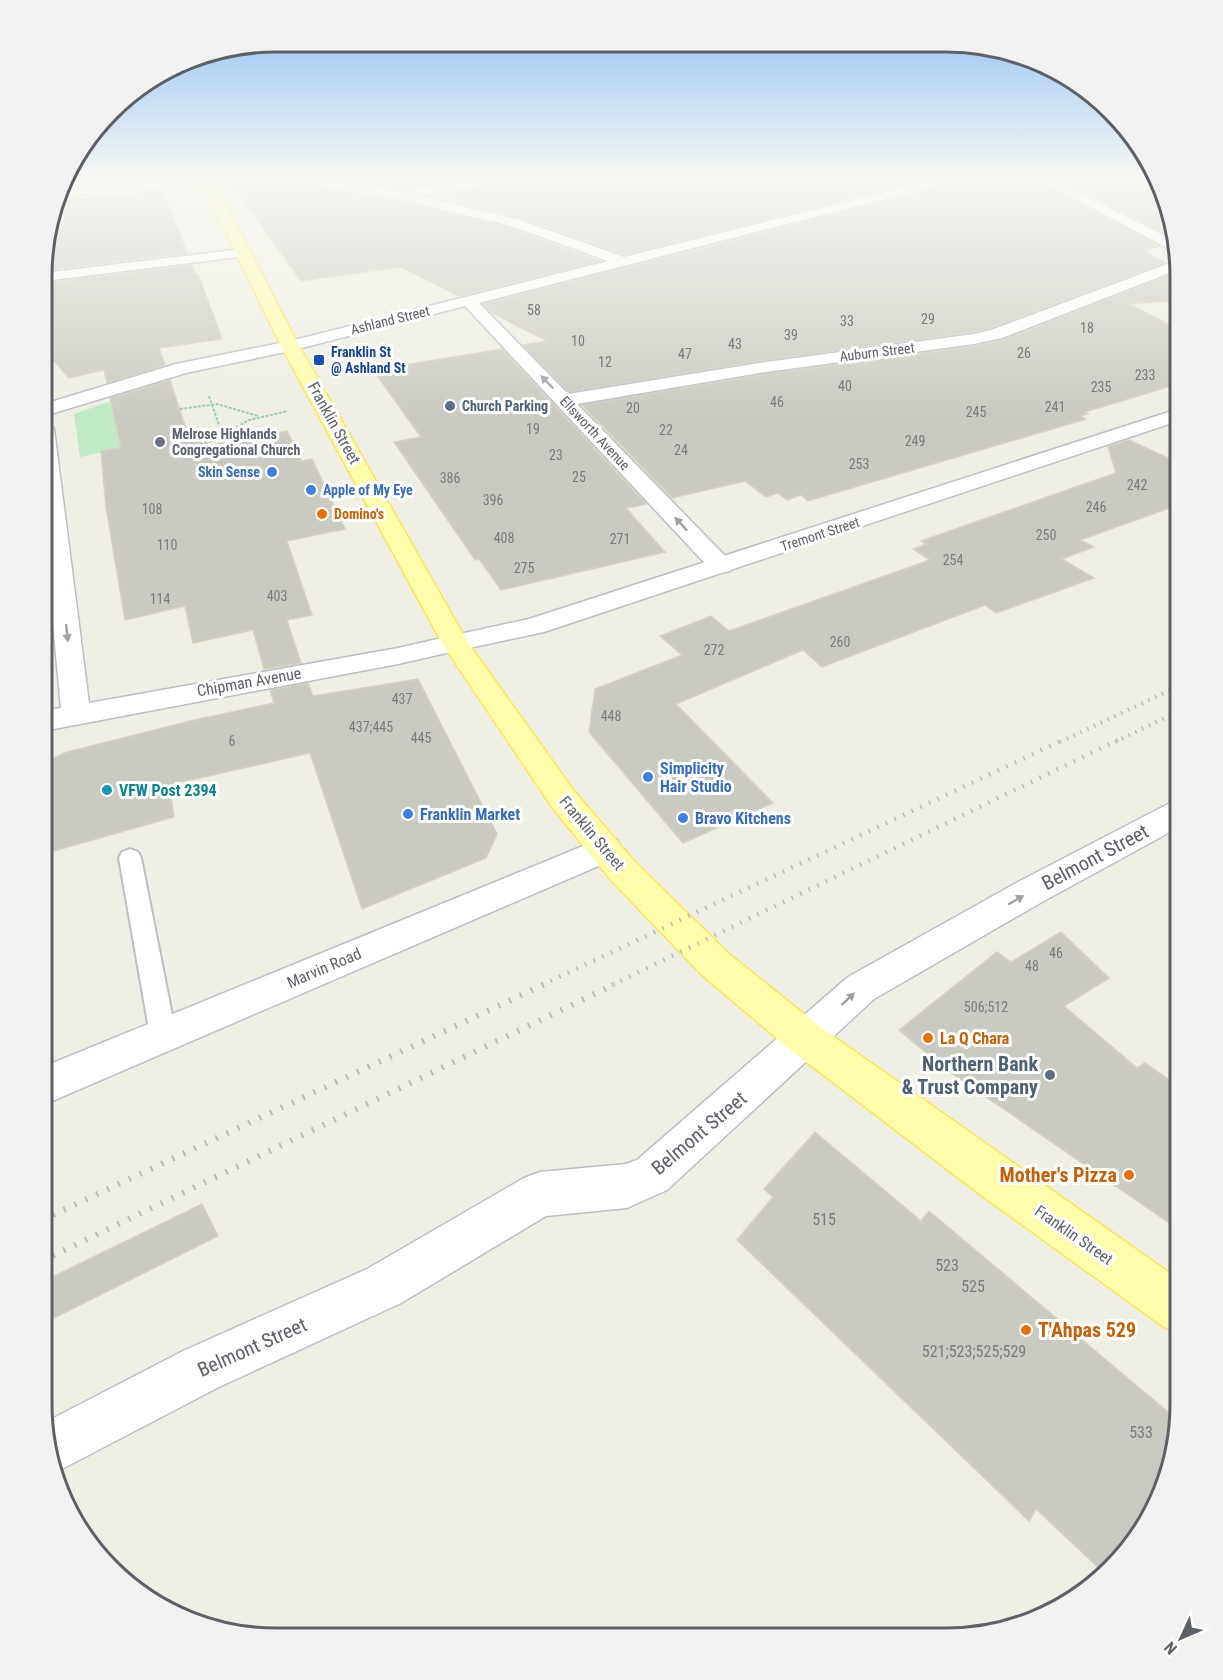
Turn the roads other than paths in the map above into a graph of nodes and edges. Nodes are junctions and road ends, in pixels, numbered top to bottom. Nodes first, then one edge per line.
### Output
1 (197, 258) edge
2 (245, 258) edge
3 (613, 258) edge
4 (630, 258) edge
5 (620, 261) junction
6 (1170, 268) edge
7 (52, 276) edge
8 (468, 300) junction
9 (290, 346) junction
10 (565, 400) junction
11 (52, 408) edge
12 (1170, 418) edge
13 (52, 500) edge
14 (721, 566) junction
15 (455, 643) junction
16 (76, 714) junction
17 (52, 719) edge
18 (1170, 818) edge
19 (605, 849) junction
20 (130, 858) dead end
21 (163, 1035) junction
22 (806, 1039) junction
23 (52, 1076) edge
24 (1170, 1303) edge
25 (56, 1445) edge

1 - 7 street
2 - 9 main road, Franklin Street
3 - 5 street
4 - 5 street, Ashland Street
5 - 8 street, Ashland Street
6 - 10 street, Auburn Street
8 - 9 street, Ashland Street
10 -> 8 street, Ellsworth Avenue
9 - 11 street, Ashland Street
9 - 15 main road, Franklin Street
14 -> 10 street, Ellsworth Avenue
12 - 14 street, Tremont Street
13 -> 16 street
14 - 15 street, Tremont Street
15 - 16 street, Chipman Avenue
15 - 19 main road, Franklin Street
16 - 17 street, Chipman Avenue
22 -> 18 street, Belmont Street
19 - 21 street, Marvin Road
19 - 22 main road, Franklin Street
20 - 21 lane
21 - 23 street, Marvin Road
22 - 24 main road, Franklin Street
22 - 25 street, Belmont Street

